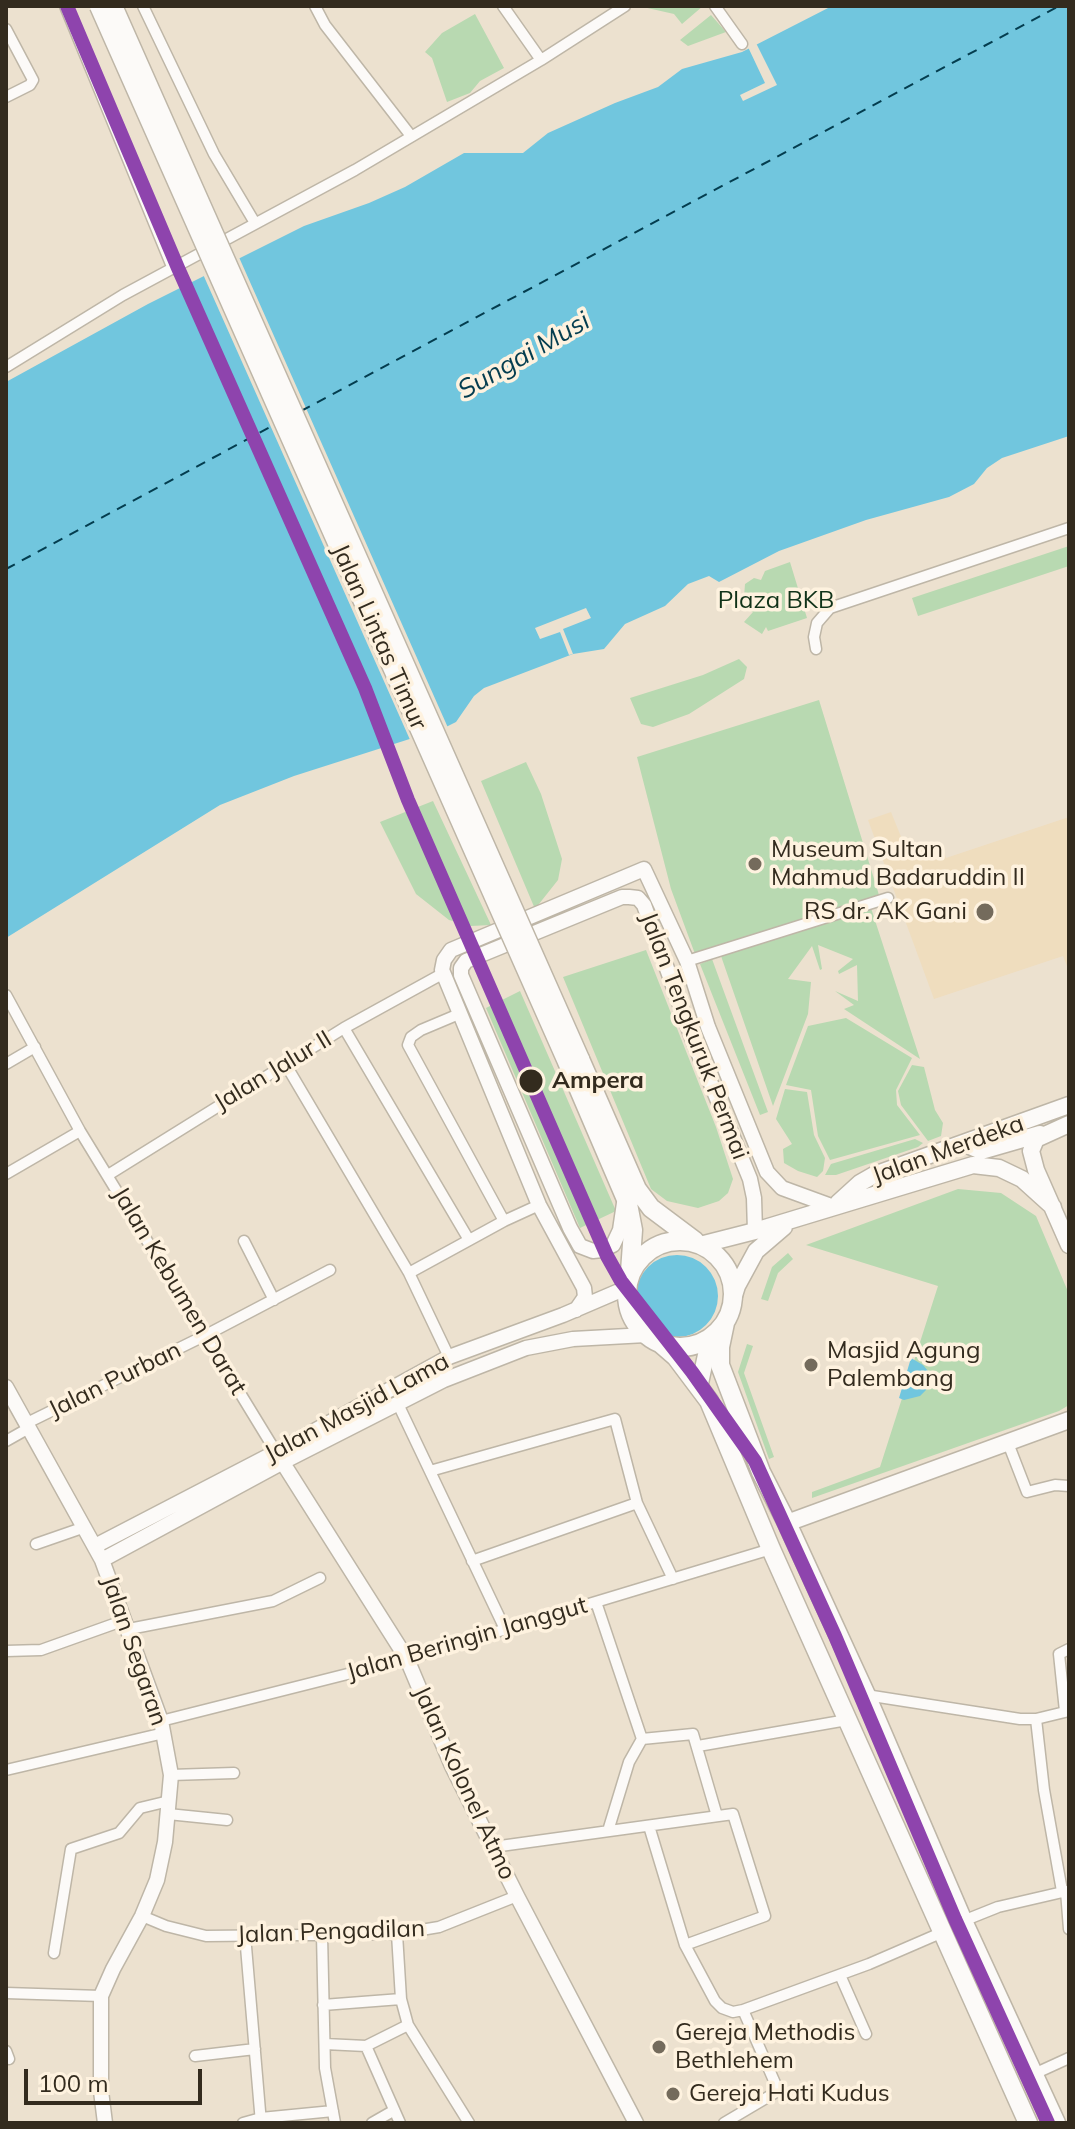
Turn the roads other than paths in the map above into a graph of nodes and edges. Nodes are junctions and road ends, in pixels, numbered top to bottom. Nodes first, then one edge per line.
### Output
1 (65, 6) edge
2 (99, 6) edge
3 (113, 6) edge
4 (143, 6) edge
5 (315, 6) edge
6 (503, 6) edge
7 (625, 6) edge
8 (715, 6) edge
9 (6, 29) edge
10 (742, 44) dead end
11 (541, 60) junction
12 (6, 97) edge
13 (411, 136) junction
14 (255, 223) junction
15 (173, 269) junction
16 (6, 367) edge
17 (1069, 528) edge
18 (816, 649) dead end
19 (888, 898) dead end
20 (687, 961) junction
21 (442, 974) junction
22 (6, 995) edge
23 (459, 1014) junction
24 (708, 1027) junction
25 (344, 1028) junction
26 (691, 1035) junction
27 (35, 1047) junction
28 (574, 1061) junction
29 (6, 1064) edge
30 (286, 1065) junction
31 (1069, 1105) edge
32 (1061, 1127) edge
33 (80, 1131) junction
34 (963, 1143) junction
35 (6, 1174) edge
36 (108, 1175) junction
37 (625, 1193) junction
38 (539, 1205) junction
39 (834, 1207) junction
40 (1053, 1207) junction
41 (794, 1219) junction
42 (504, 1221) junction
43 (755, 1231) junction
44 (469, 1240) junction
45 (244, 1241) dead end
46 (700, 1245) junction
47 (1069, 1245) edge
48 (580, 1246) junction
49 (564, 1252) junction
50 (330, 1270) dead end
51 (409, 1273) junction
52 (628, 1281) junction
53 (733, 1299) junction
54 (274, 1300) junction
55 (576, 1310) junction
56 (545, 1322) junction
57 (725, 1323) junction
58 (206, 1335) junction
59 (653, 1340) junction
60 (551, 1343) junction
61 (449, 1357) junction
62 (6, 1387) edge
63 (699, 1388) junction
64 (398, 1404) junction
65 (1069, 1420) edge
66 (28, 1426) junction
67 (6, 1441) edge
68 (1008, 1443) junction
69 (279, 1457) junction
70 (430, 1471) junction
71 (1069, 1486) edge
72 (637, 1503) junction
73 (166, 1517) junction
74 (787, 1523) junction
75 (85, 1527) junction
76 (36, 1544) dead end
77 (95, 1546) junction
78 (771, 1549) junction
79 (102, 1560) junction
80 (472, 1561) junction
81 (320, 1578) dead end
82 (673, 1579) junction
83 (596, 1602) junction
84 (127, 1625) junction
85 (505, 1629) junction
86 (1069, 1649) edge
87 (6, 1651) edge
88 (407, 1659) junction
89 (866, 1695) junction
90 (1067, 1711) edge
91 (1036, 1719) junction
92 (847, 1720) junction
93 (163, 1727) junction
94 (642, 1739) junction
95 (698, 1746) junction
96 (6, 1770) edge
97 (234, 1773) dead end
98 (171, 1775) junction
99 (169, 1807) junction
100 (717, 1816) junction
101 (227, 1820) dead end
102 (649, 1826) junction
103 (608, 1831) junction
104 (493, 1847) junction
105 (1066, 1891) edge
106 (517, 1896) junction
107 (142, 1916) junction
108 (963, 1921) junction
109 (1069, 1929) edge
110 (943, 1932) junction
111 (397, 1934) junction
112 (245, 1935) junction
113 (322, 1935) junction
114 (685, 1945) junction
115 (54, 1953) dead end
116 (840, 1975) junction
117 (6, 1993) edge
118 (101, 1996) junction
119 (401, 1999) junction
120 (323, 2005) junction
121 (743, 2010) junction
122 (408, 2025) junction
123 (866, 2034) dead end
124 (325, 2044) junction
125 (366, 2046) junction
126 (255, 2049) junction
127 (195, 2056) dead end
128 (1069, 2058) edge
129 (1034, 2074) junction
130 (333, 2111) junction
131 (393, 2111) junction
132 (261, 2121) edge
133 (467, 2122) edge
134 (105, 2123) edge
135 (243, 2123) edge
136 (335, 2123) edge
137 (372, 2123) edge
138 (400, 2123) edge
139 (636, 2123) edge
140 (724, 2123) edge
141 (1028, 2123) edge
142 (1056, 2123) edge

1 - 15 street
2 - 28 highway, Jalan Lintas Timur, bridge
3 - 28 highway, Jalan Lintas Timur, bridge
4 - 14 street
5 - 13 street
6 - 11 street
7 - 11 street
8 - 10 street
9 - 12 street
11 - 13 street
13 - 14 street
14 - 15 street
15 - 16 street
17 - 18 street
19 - 20 street
20 - 21 main road
20 - 24 main road
21 - 23 main road
21 - 25 street, Jalan Jalur II
22 - 27 street, Jalan Kebumen Darat
23 - 38 main road
23 - 42 street
24 - 26 main road
24 - 39 main road
25 - 30 street, Jalan Jalur II
25 - 44 street
26 - 43 main road, Jalan Tengkuruk Permai
26 - 48 main road, Jalan Tengkuruk Permai
27 - 29 street
27 - 33 street, Jalan Kebumen Darat
28 - 37 highway, Jalan Lintas Timur
28 - 46 highway, Jalan Lintas Timur
30 - 36 street, Jalan Jalur II
30 - 51 street
31 - 34 main road, Jalan Merdeka
32 - 34 main road
32 - 40 main road, Jalan Merdeka
33 - 35 street
33 - 36 street, Jalan Kebumen Darat
34 - 39 main road, Jalan Merdeka
36 - 58 street, Jalan Kebumen Darat
37 - 48 main road
37 - 52 highway, Jalan Lintas Timur
38 - 42 street
38 - 49 main road
39 - 40 main road, Jalan Merdeka
39 - 41 main road, Jalan Merdeka
40 - 47 main road
41 - 43 main road, Jalan Merdeka
41 - 53 main road, Jalan Merdeka
42 - 44 street
43 - 46 main road, Jalan Merdeka
44 - 51 street
45 - 54 street
46 - 52 highway
46 - 53 highway
48 - 49 main road
49 - 55 main road
50 - 54 street, Jalan Purban
51 - 61 street
52 - 55 main road, Jalan Masjid Lama
52 - 59 highway
53 - 57 highway
54 - 58 street, Jalan Purban
55 - 56 main road, Jalan Masjid Lama
56 - 60 main road
56 - 61 main road, Jalan Masjid Lama
57 - 59 highway
57 - 63 main road
57 - 74 highway
58 - 66 street, Jalan Purban
58 - 69 street, Jalan Kebumen Darat
59 - 60 main road
59 - 63 highway
60 - 64 main road
61 - 69 main road, Jalan Masjid Lama
62 - 66 main road, Jalan Segaran
63 - 78 highway
64 - 69 main road
64 - 70 street
65 - 68 main road
66 - 67 street, Jalan Purban
66 - 75 main road, Jalan Segaran
68 - 71 street
68 - 74 main road
69 - 73 main road, Jalan Masjid Lama
69 - 88 main road, Jalan Kolonel Atmo
70 - 72 street
70 - 80 street
72 - 80 street
72 - 82 street
73 - 77 main road, Jalan Masjid Lama
73 - 79 main road
74 - 89 highway
75 - 76 street
75 - 77 main road, Jalan Segaran
77 - 79 main road, Jalan Segaran
78 - 82 street, Jalan Beringin Janggut
78 - 92 highway
79 - 84 main road, Jalan Segaran
80 - 85 street
81 - 84 street
82 - 83 street, Jalan Beringin Janggut
83 - 85 street, Jalan Beringin Janggut
83 - 94 street
84 - 87 street
84 - 93 main road, Jalan Segaran
85 - 88 street, Jalan Beringin Janggut
86 - 90 street
88 - 93 street, Jalan Beringin Janggut
88 - 104 main road, Jalan Kolonel Atmo
89 - 91 street
89 - 108 highway
90 - 91 street
91 - 105 street
92 - 95 street
92 - 110 highway
93 - 96 street, Jalan Beringin Janggut
93 - 98 main road, Jalan Segaran
94 - 95 street
94 - 103 street
95 - 100 street
97 - 98 street
98 - 99 main road, Jalan Segaran
99 - 101 street
99 - 107 main road, Jalan Segaran
99 - 115 street
100 - 102 street
100 - 114 street
102 - 103 street
102 - 114 street
103 - 104 street
104 - 106 main road, Jalan Kolonel Atmo
105 - 108 street
105 - 109 street
106 - 111 street, Jalan Pengadilan
106 - 139 main road, Jalan Kolonel Atmo
107 - 112 street, Jalan Pengadilan
107 - 118 main road, Jalan Segaran
108 - 129 highway
110 - 116 street
110 - 141 highway
111 - 113 street, Jalan Pengadilan
111 - 119 street
112 - 113 street, Jalan Pengadilan
112 - 126 street
113 - 120 street
114 - 121 street
116 - 121 street
116 - 123 street
117 - 118 street
118 - 134 main road, Jalan Segaran
119 - 120 street
119 - 122 street
120 - 124 street
121 - 140 street
122 - 125 street
122 - 133 street
124 - 125 street
124 - 130 street
125 - 131 street
126 - 127 street
126 - 132 street
128 - 129 street
129 - 142 highway
130 - 132 street
130 - 136 street
131 - 137 street
131 - 138 street
132 - 135 street

